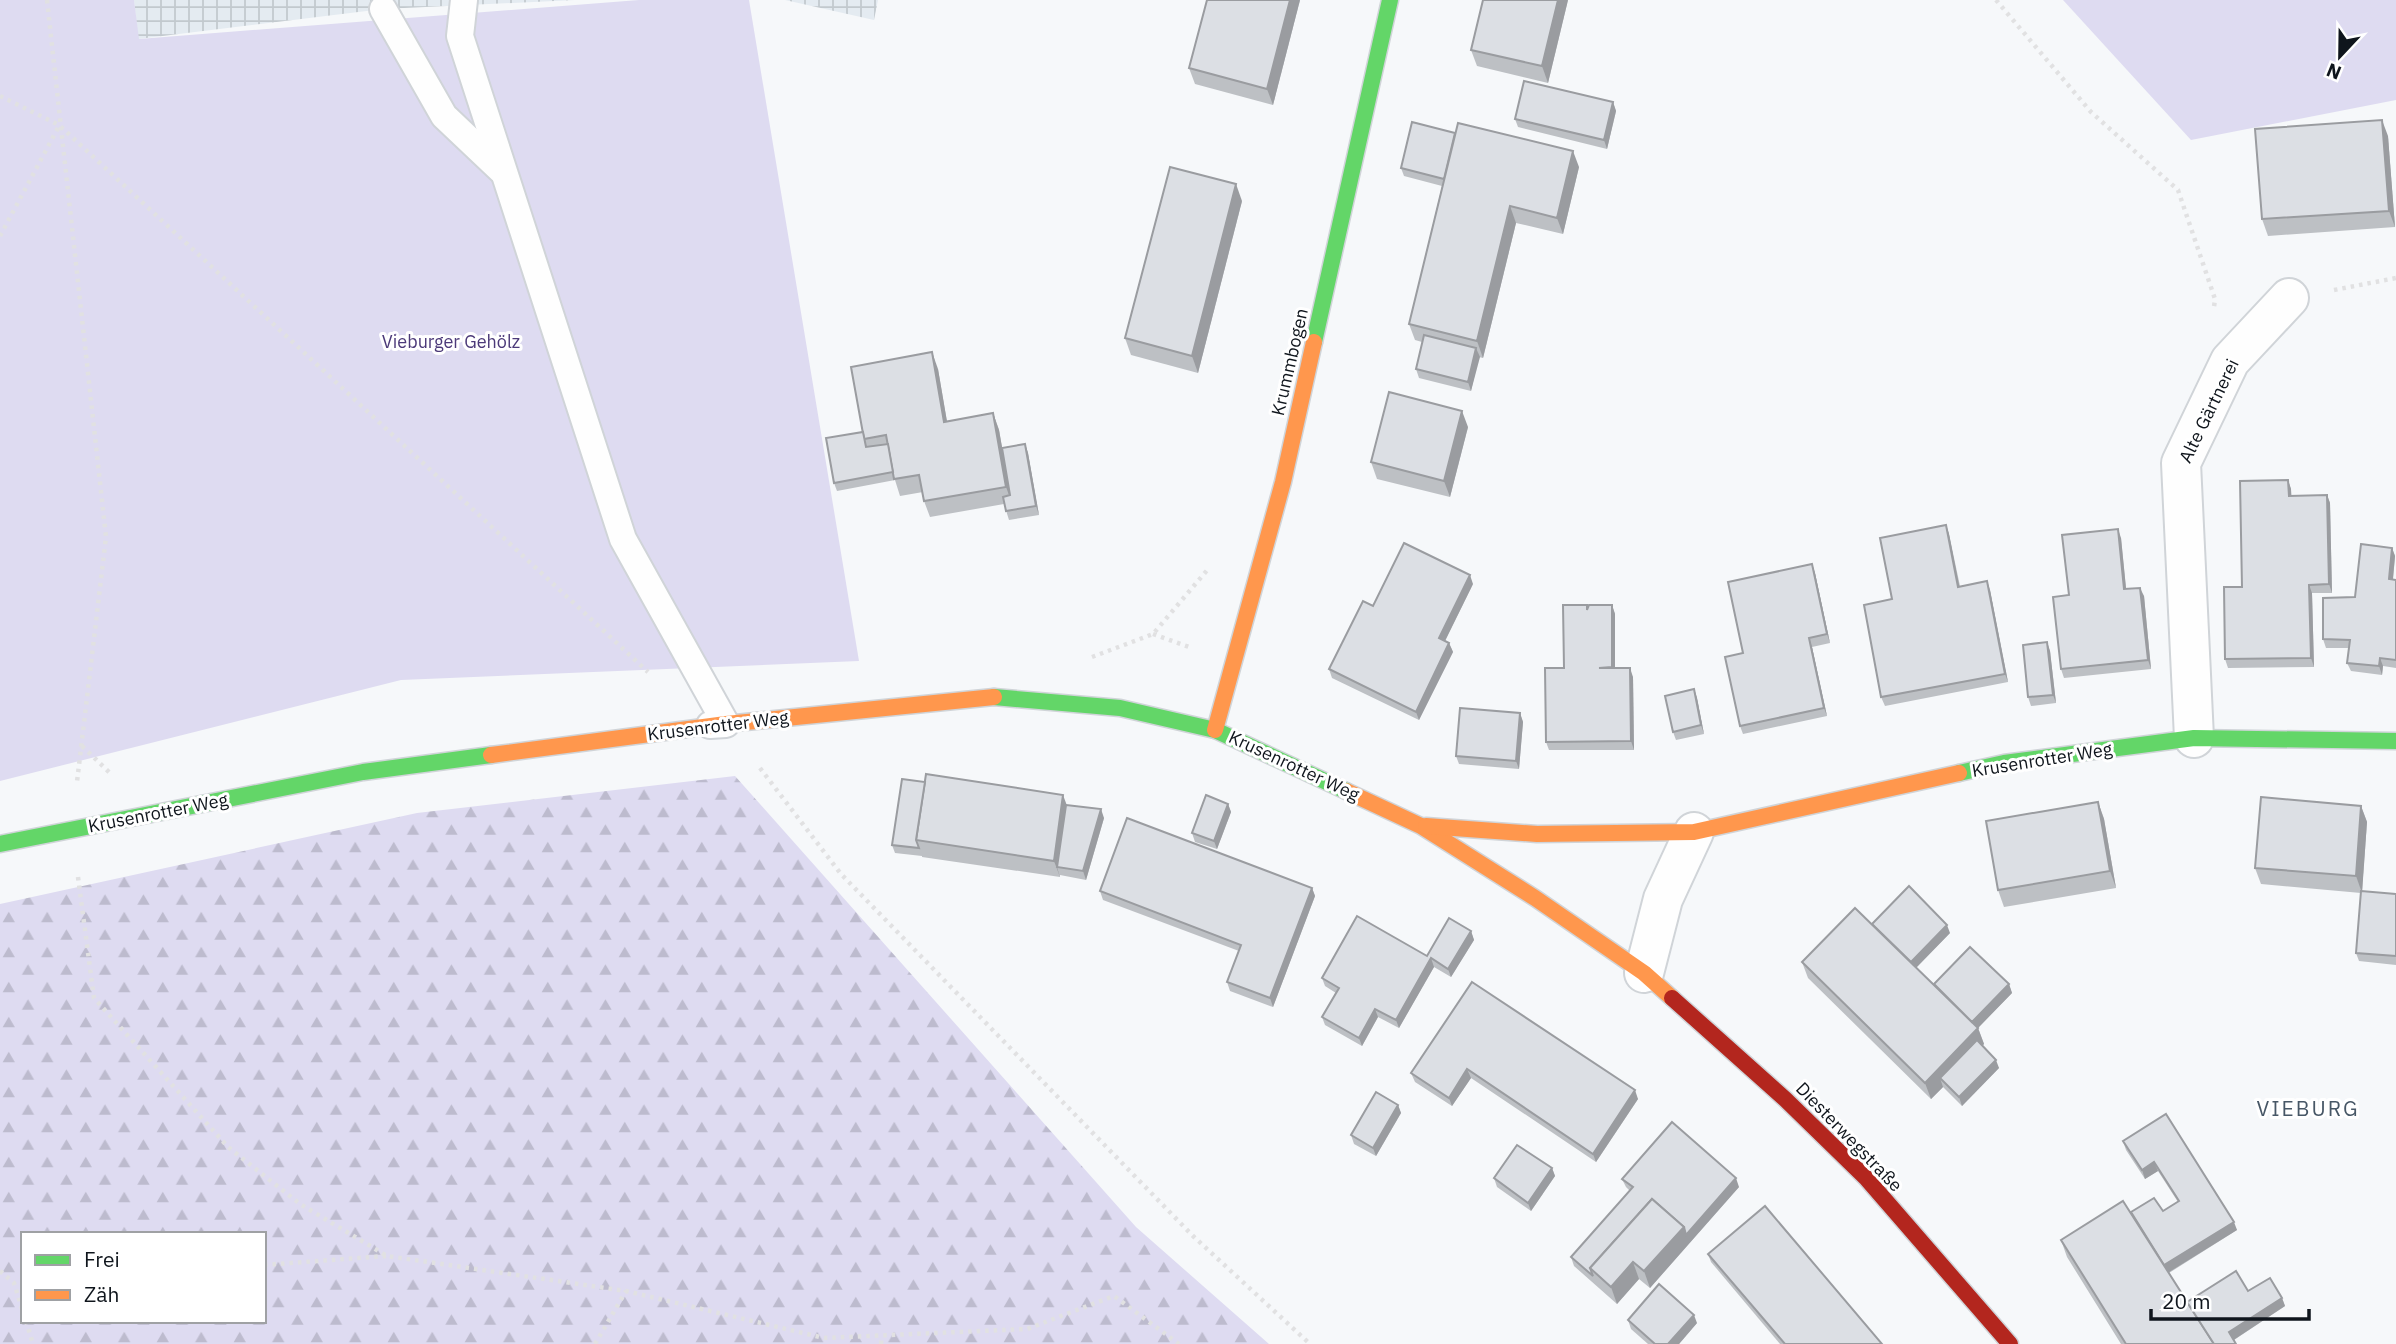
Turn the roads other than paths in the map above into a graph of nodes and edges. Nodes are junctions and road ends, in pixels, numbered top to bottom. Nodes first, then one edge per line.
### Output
1 (464, 0) edge
2 (1390, 0) edge
3 (383, 9) dead end
4 (502, 171) junction
5 (2289, 298) road end
6 (716, 725) junction
7 (1215, 730) junction
8 (2194, 738) junction
9 (2396, 741) edge
10 (1421, 826) junction
11 (1694, 832) junction
12 (0, 844) edge
13 (1644, 973) junction
14 (2010, 1344) edge

1 - 4 lane
2 - 7 street, Krummbogen
3 - 4 lane
4 - 6 lane
5 - 8 street, Alte Gärtnerei
6 - 7 street, Krusenrotter Weg
6 - 12 street, Krusenrotter Weg
7 - 10 street, Krusenrotter Weg
8 - 9 street, Krusenrotter Weg
8 - 11 street, Krusenrotter Weg
10 - 11 street, Krusenrotter Weg
10 - 13 street, Krusenrotter Weg
11 - 13 street
13 - 14 street, Diesterwegstraße

